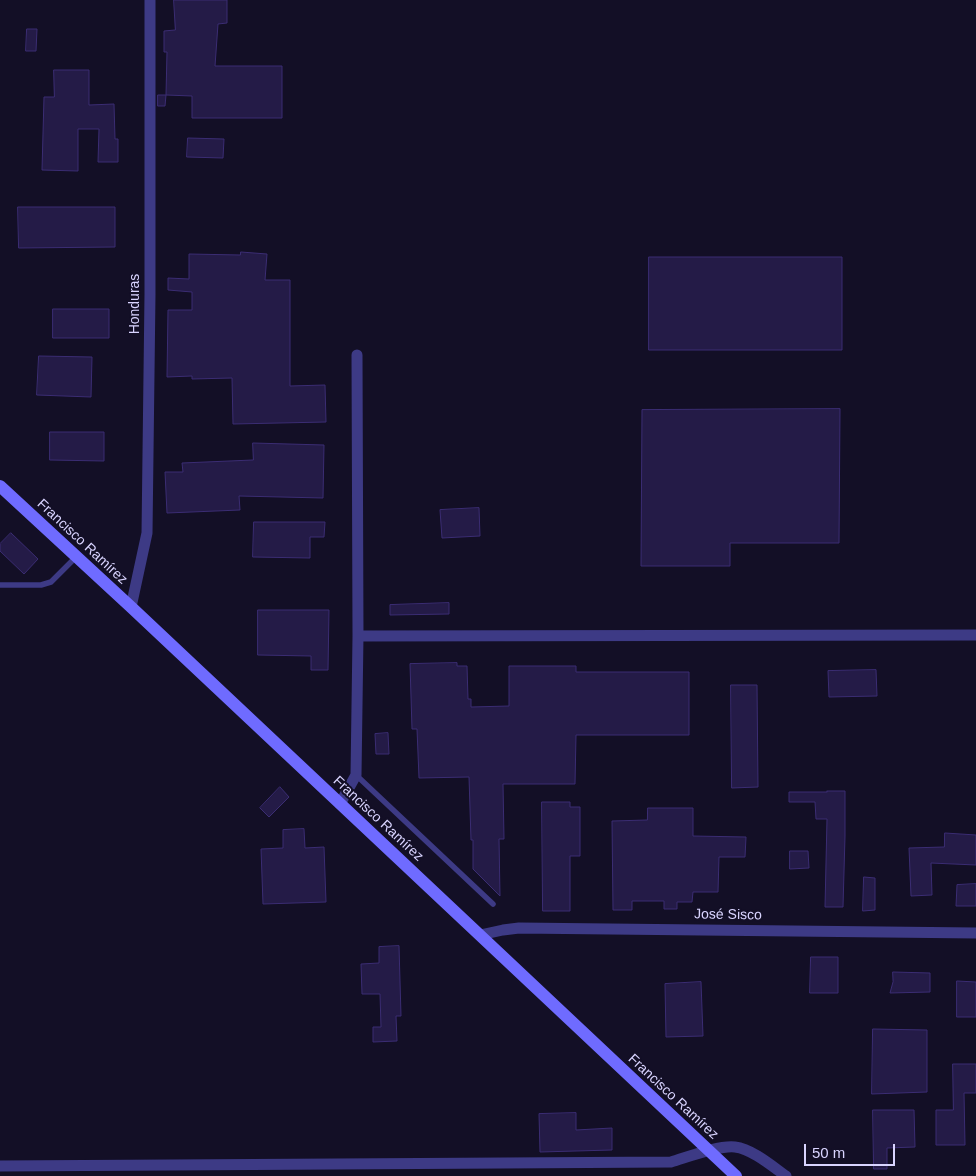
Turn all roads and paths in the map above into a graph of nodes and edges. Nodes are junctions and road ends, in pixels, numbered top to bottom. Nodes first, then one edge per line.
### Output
1 (150, 0) edge
2 (357, 354) dead end
3 (0, 486) edge
4 (76, 557) junction
5 (0, 585) edge
6 (131, 608) junction
7 (976, 635) edge
8 (358, 636) junction
9 (356, 775) junction
10 (340, 804) junction
11 (494, 904) dead end
12 (976, 933) edge
13 (480, 935) junction
14 (709, 1151) junction
15 (0, 1166) edge
16 (735, 1176) edge
17 (786, 1176) edge

1 - 6 street, Honduras
2 - 8 street
3 - 4 street, Francisco Ramírez
4 - 5 lane
4 - 6 street, Francisco Ramírez
6 - 10 street, Francisco Ramírez
7 - 8 street
8 - 9 street
9 - 10 street
9 - 11 lane
10 - 13 street, Francisco Ramírez
12 - 13 street, José Sisco
13 - 14 street, Francisco Ramírez
14 - 15 street
14 - 16 street, Francisco Ramírez
14 - 17 street

